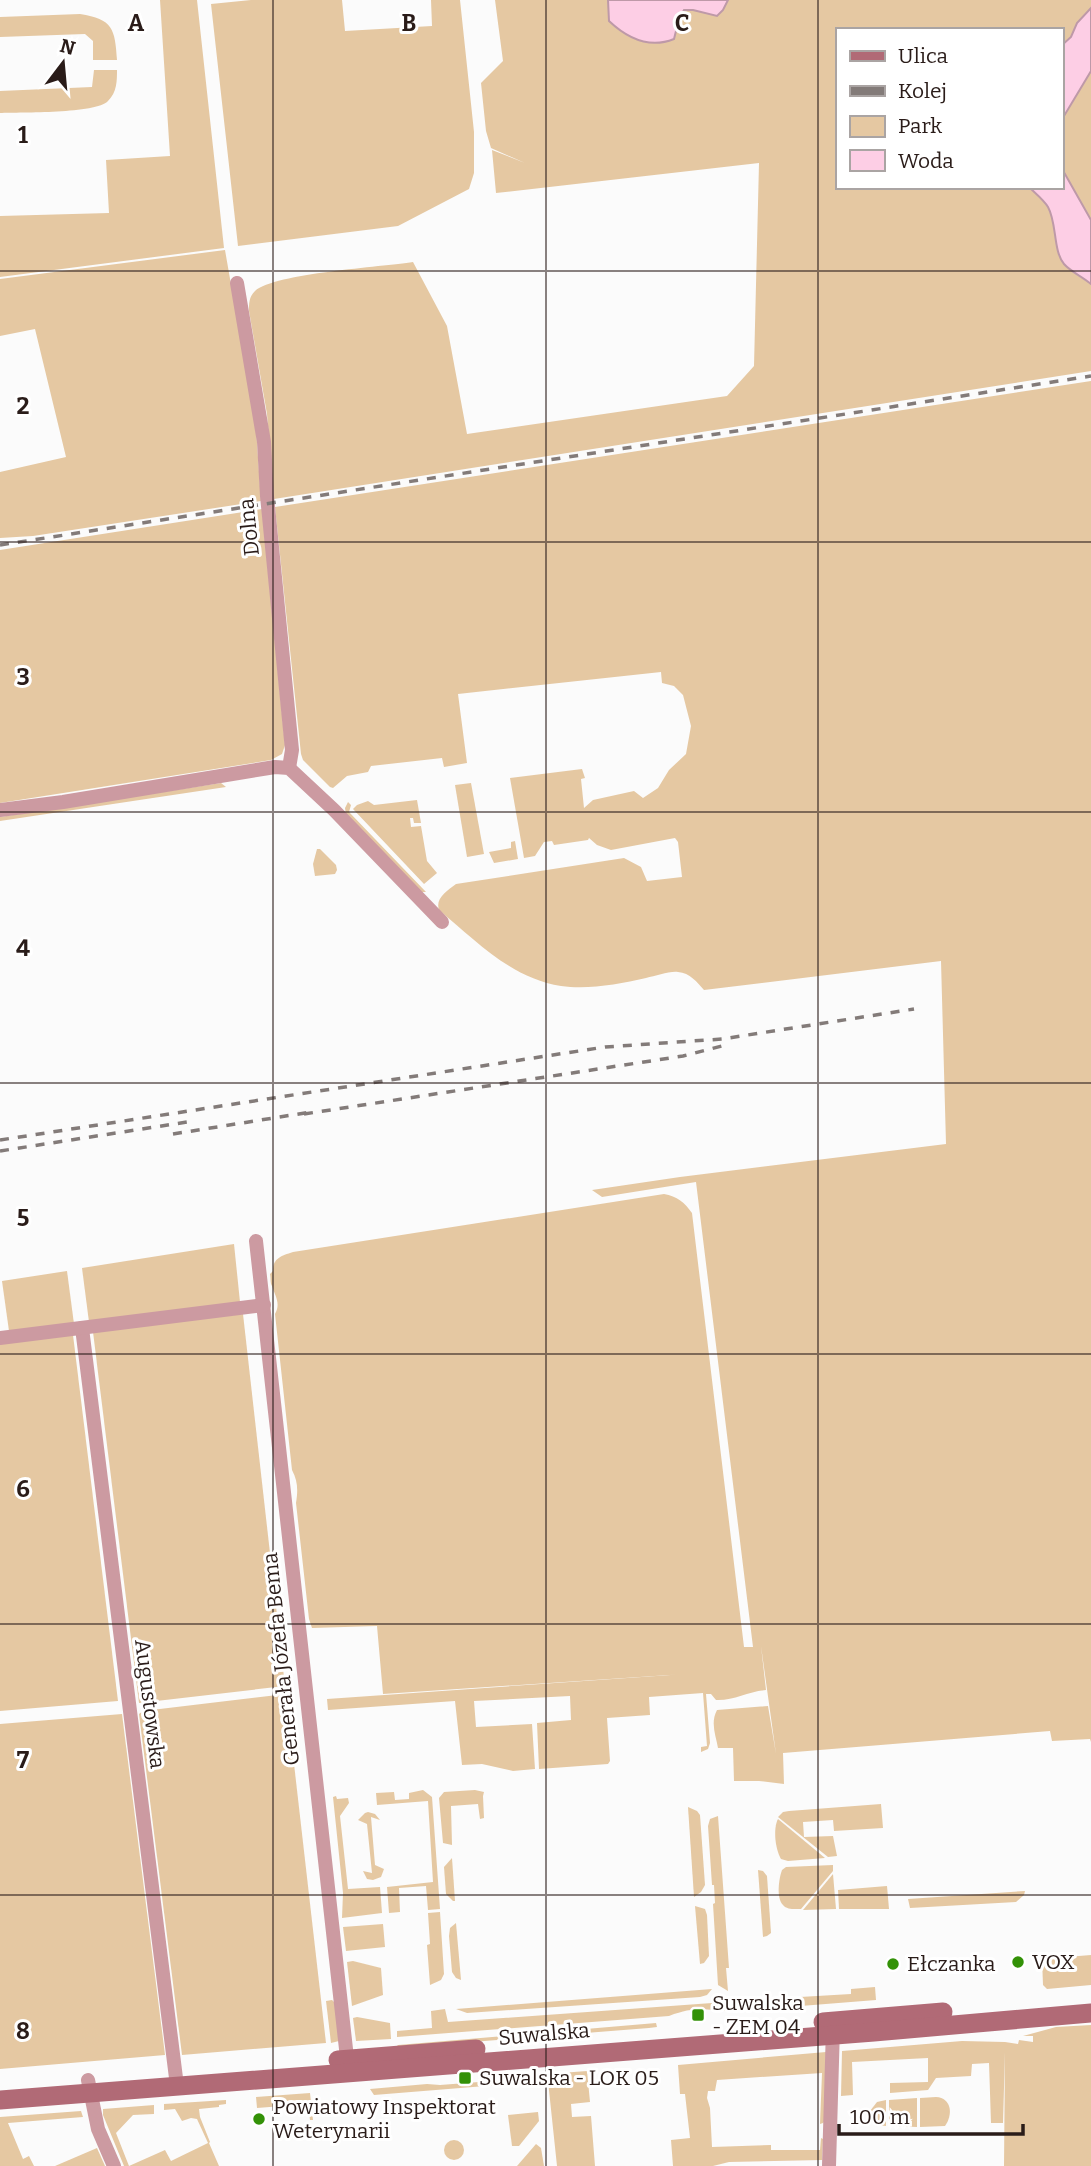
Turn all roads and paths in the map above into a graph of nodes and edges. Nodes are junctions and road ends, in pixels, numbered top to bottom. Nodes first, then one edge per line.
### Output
1 (237, 283) dead end
2 (289, 768) junction
3 (0, 810) edge
4 (442, 922) dead end
5 (256, 1241) dead end
6 (264, 1305) junction
7 (82, 1328) junction
8 (0, 1338) edge
9 (1091, 2000) edge
10 (1091, 2013) edge
11 (833, 2028) junction
12 (347, 2066) junction
13 (176, 2080) junction
14 (89, 2086) junction
15 (0, 2087) edge
16 (0, 2100) edge
17 (114, 2166) edge
18 (829, 2166) edge

1 - 2 street, Dolna
2 - 3 street
2 - 4 street
5 - 6 street, Generała Józefa Bema
6 - 7 street
6 - 12 street, Generała Józefa Bema
7 - 8 street
7 - 13 street, Augustowska
9 - 11 street, Suwalska
10 - 11 street, Suwalska
11 - 12 street, Suwalska
11 - 18 street
12 - 13 street, Suwalska
13 - 14 street, Suwalska
14 - 15 street, Suwalska
14 - 16 street, Suwalska
14 - 17 street

